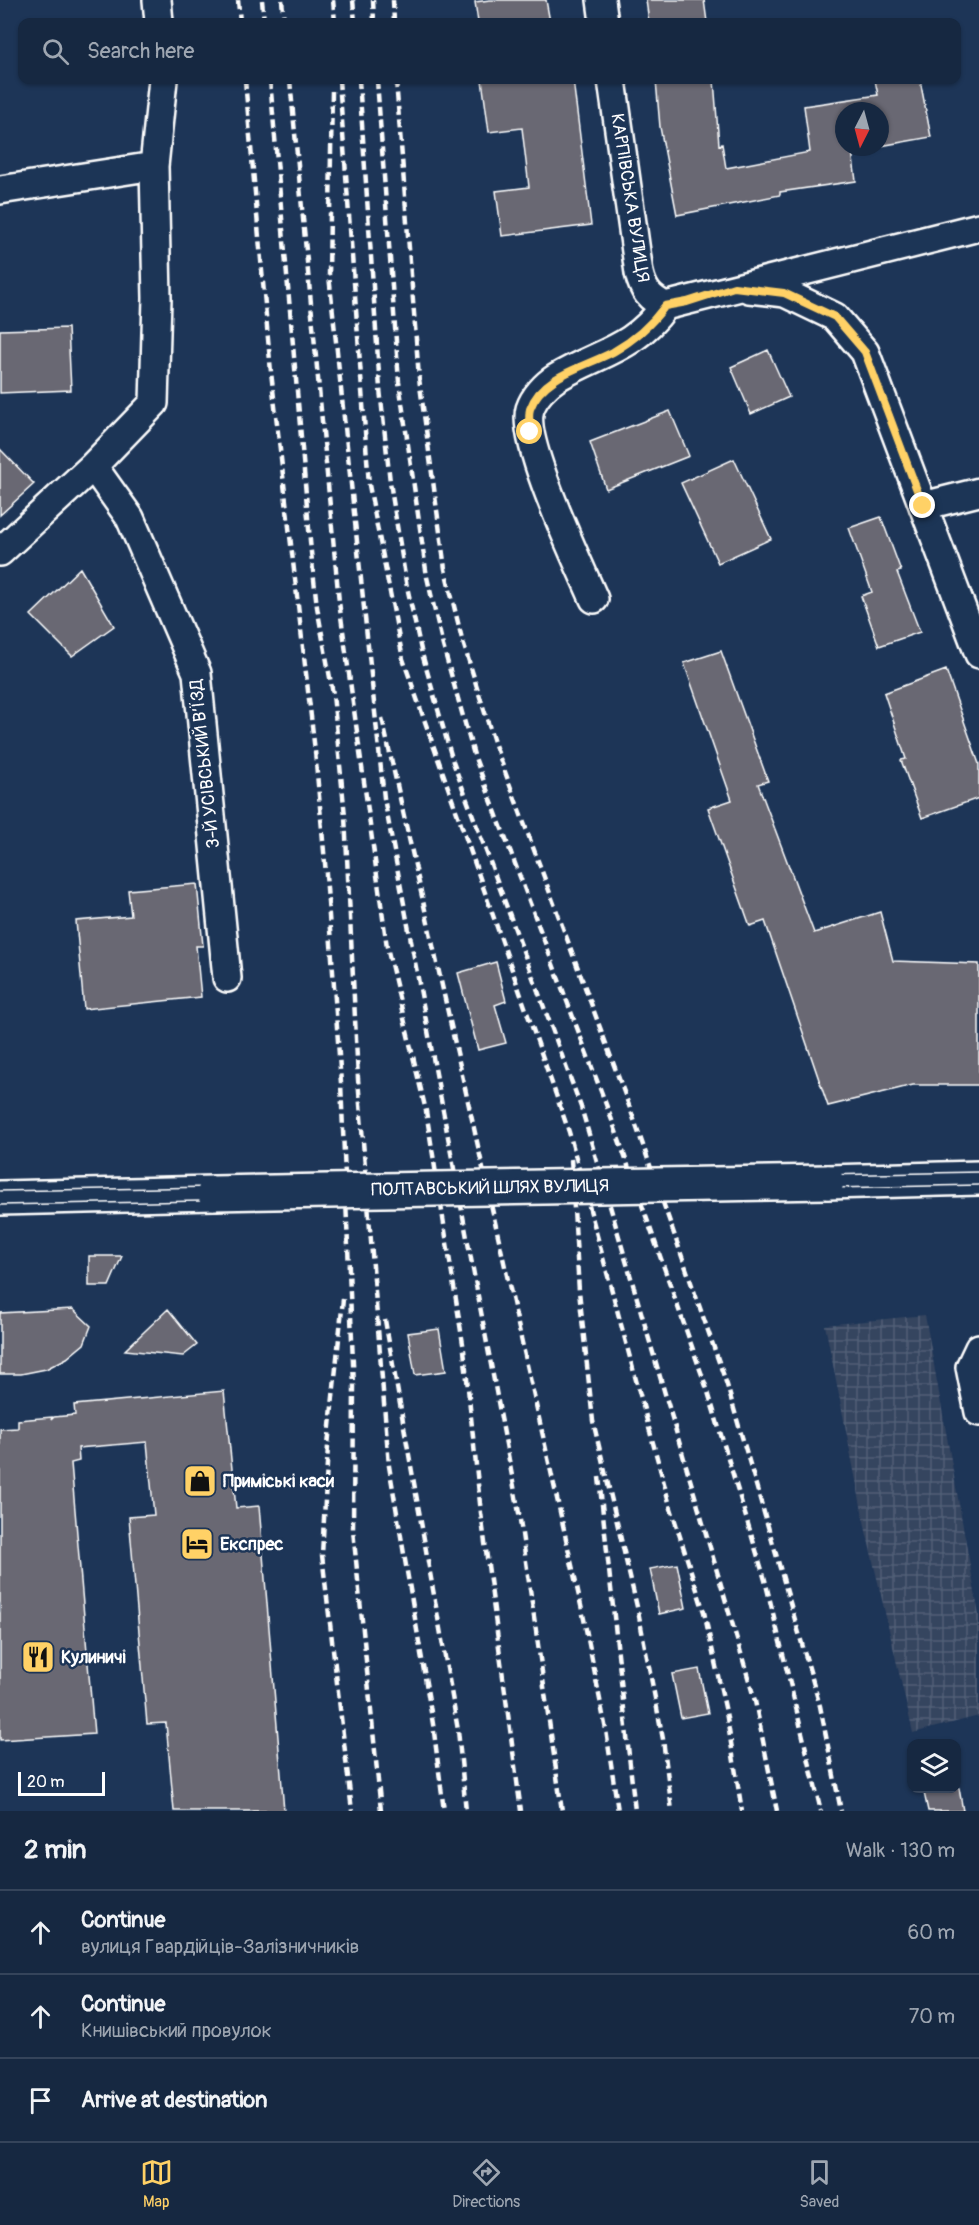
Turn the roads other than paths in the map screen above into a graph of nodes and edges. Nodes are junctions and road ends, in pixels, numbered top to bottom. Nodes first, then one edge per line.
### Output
1 (157, 0) edge
2 (601, 0) edge
3 (159, 18) edge
4 (603, 18) edge
5 (163, 84) edge
6 (613, 84) edge
7 (153, 166) junction
8 (0, 190) edge
9 (979, 227) edge
10 (734, 287) junction
11 (665, 306) junction
12 (93, 466) junction
13 (979, 492) edge
14 (923, 506) junction
15 (0, 552) edge
16 (594, 599) dead end
17 (979, 654) edge
18 (227, 978) dead end
19 (979, 1178) edge
20 (0, 1198) edge
21 (979, 1348) edge
22 (979, 1412) edge

1 - 3 street
2 - 4 street
5 - 7 street
6 - 11 street, КАРПІВСЬКА ВУЛИЦЯ
7 - 8 street
7 - 12 street
9 - 10 street
10 - 11 street
10 - 14 street
11 - 16 street
12 - 15 street
12 - 18 street, 3-Й УСІВСЬКИЙ В’ЇЗД
13 - 14 street
14 - 17 street
19 - 20 main road, ПОЛТАВСЬКИЙ ШЛЯХ ВУЛИЦЯ, bridge
21 - 22 street

